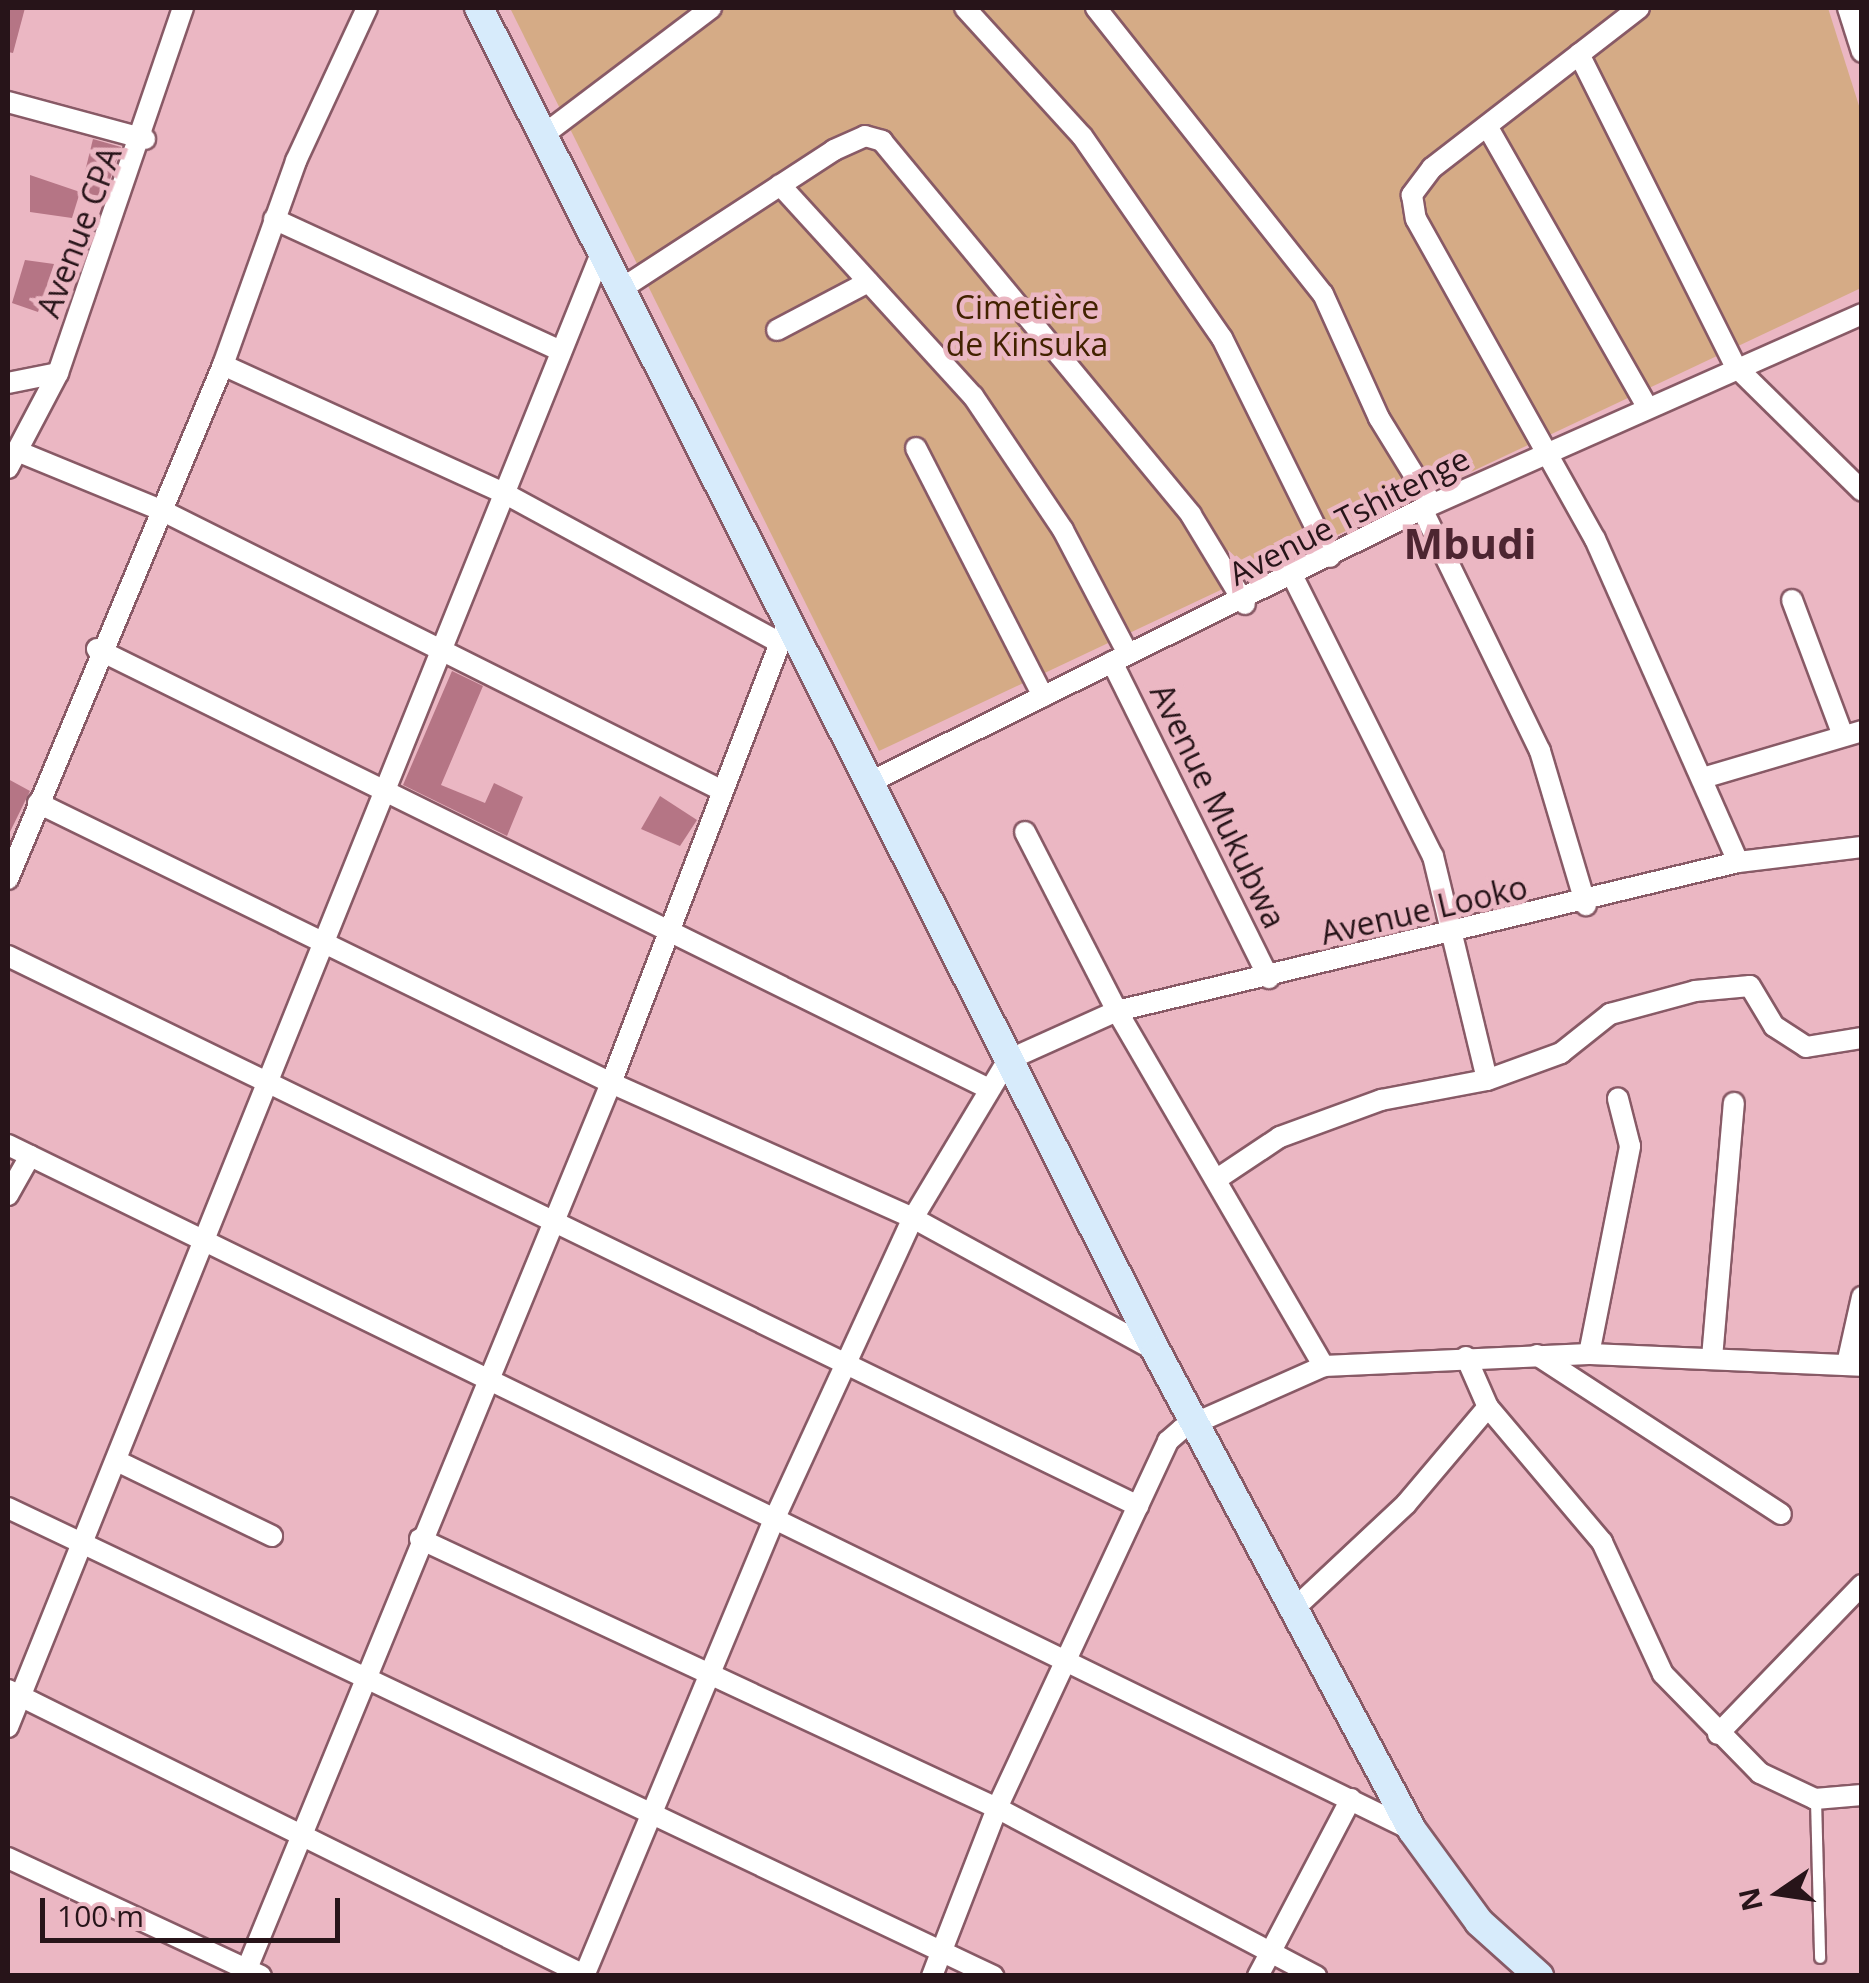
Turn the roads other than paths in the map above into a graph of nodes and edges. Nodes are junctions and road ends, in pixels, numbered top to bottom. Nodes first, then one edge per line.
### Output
1 (183, 8) edge
2 (367, 8) edge
3 (479, 8) edge
4 (711, 8) edge
5 (965, 8) edge
6 (1096, 8) edge
7 (1640, 8) edge
8 (1848, 8) edge
9 (1862, 52) edge
10 (1579, 54) junction
11 (8, 102) edge
12 (1486, 126) junction
13 (542, 136) junction
14 (146, 139) junction
15 (780, 184) junction
16 (274, 219) junction
17 (600, 256) junction
18 (868, 282) junction
19 (618, 290) junction
20 (1862, 314) edge
21 (777, 330) dead end
22 (562, 351) junction
23 (223, 365) junction
24 (1735, 366) junction
25 (58, 373) junction
26 (8, 383) edge
27 (1646, 405) junction
28 (916, 448) dead end
29 (1546, 452) junction
30 (12, 460) edge
31 (1862, 491) edge
32 (504, 492) junction
33 (1427, 506) junction
34 (161, 510) junction
35 (1330, 557) junction
36 (1293, 577) junction
37 (1792, 600) dead end
38 (1245, 604) junction
39 (784, 632) junction
40 (441, 646) junction
41 (97, 648) junction
42 (1120, 658) junction
43 (1042, 696) junction
44 (1852, 734) edge
45 (1706, 777) junction
46 (868, 783) junction
47 (385, 789) junction
48 (724, 791) junction
49 (38, 803) junction
50 (1025, 832) dead end
51 (1862, 847) edge
52 (1738, 862) junction
53 (8, 879) edge
54 (1586, 905) junction
55 (668, 925) junction
56 (1458, 932) junction
57 (326, 938) junction
58 (8, 956) edge
59 (1270, 978) junction
60 (1117, 1011) junction
61 (1862, 1038) edge
62 (1008, 1060) junction
63 (1487, 1080) junction
64 (265, 1083) junction
65 (611, 1083) junction
66 (985, 1087) junction
67 (1618, 1099) dead end
68 (1734, 1103) dead end
69 (8, 1145) edge
70 (30, 1156) junction
71 (1220, 1176) junction
72 (8, 1195) edge
73 (554, 1218) junction
74 (913, 1218) junction
75 (207, 1241) junction
76 (1862, 1297) edge
77 (1156, 1351) junction
78 (1589, 1354) junction
79 (1538, 1356) junction
80 (1466, 1357) junction
81 (850, 1358) junction
82 (1712, 1358) junction
83 (1854, 1365) edge
84 (1324, 1366) junction
85 (484, 1378) junction
86 (1488, 1407) junction
87 (1197, 1420) junction
88 (119, 1462) junction
89 (1138, 1506) junction
90 (8, 1508) edge
91 (1781, 1514) dead end
92 (773, 1522) junction
93 (272, 1536) dead end
94 (420, 1539) junction
95 (84, 1542) junction
96 (1862, 1586) edge
97 (1296, 1607) junction
98 (1068, 1664) junction
99 (710, 1671) junction
100 (365, 1675) junction
101 (15, 1693) edge
102 (8, 1727) edge
103 (1718, 1734) junction
104 (1862, 1795) edge
105 (1351, 1799) junction
106 (1816, 1799) junction
107 (997, 1808) junction
108 (648, 1810) junction
109 (1412, 1830) junction
110 (303, 1832) junction
111 (8, 1858) edge
112 (1270, 1950) junction
113 (942, 1951) junction
114 (1820, 1958) dead end
115 (251, 1973) edge
116 (585, 1975) edge
117 (932, 1976) edge
118 (993, 1976) edge
119 (1258, 1976) edge
120 (1316, 1976) edge
121 (1539, 1976) edge

1 - 14 street, Avenue CPA
2 - 16 street
3 - 13 street
4 - 13 street
5 - 35 street
6 - 33 street
7 - 10 street
8 - 9 street
10 - 12 street
10 - 24 street
11 - 14 street
12 - 27 street
12 - 29 street
13 - 17 street
14 - 25 street, Avenue CPA
15 - 18 street, Avenue Mukubwa
15 - 19 street
15 - 38 street
16 - 22 street
16 - 23 street
17 - 19 street
17 - 22 street
18 - 21 street
18 - 42 street, Avenue Mukubwa
19 - 39 street
20 - 24 street, Avenue Tshitenge
22 - 32 street
23 - 32 street
23 - 34 street
24 - 27 street, Avenue Tshitenge
24 - 31 street
25 - 26 street
25 - 30 street, Avenue CPA
27 - 29 street, Avenue Tshitenge
28 - 43 street
29 - 33 street, Avenue Tshitenge
29 - 45 street
30 - 34 street
32 - 39 street
32 - 40 street
33 - 35 street, Avenue Tshitenge
33 - 54 street
34 - 40 street
34 - 41 street
35 - 36 street, Avenue Tshitenge
36 - 38 street, Avenue Tshitenge
36 - 56 street
37 - 44 street
38 - 42 street, Avenue Tshitenge
39 - 46 street
39 - 48 street
40 - 47 street
40 - 48 street
41 - 47 street
41 - 49 street
42 - 43 street, Avenue Tshitenge
42 - 59 street, Avenue Mukubwa
43 - 46 street, Avenue Tshitenge
44 - 45 street
45 - 52 street
46 - 62 street
47 - 55 street
47 - 57 street
48 - 55 street
49 - 53 street
49 - 57 street
50 - 60 street
51 - 52 street, Avenue Looko
52 - 54 street, Avenue Looko
54 - 56 street, Avenue Looko
55 - 65 street
55 - 66 street
56 - 59 street, Avenue Looko
56 - 63 street
57 - 64 street
57 - 65 street
58 - 64 street
59 - 60 street, Avenue Looko
60 - 62 street, Avenue Looko
60 - 71 street
61 - 63 street
62 - 66 street
62 - 77 street
63 - 71 street
64 - 73 street
64 - 75 street
65 - 73 street
65 - 74 street
66 - 74 street
67 - 78 street
68 - 82 street
69 - 70 street
70 - 72 street
70 - 75 street
71 - 84 street
73 - 81 street
73 - 85 street
74 - 77 street
74 - 81 street
75 - 85 street
75 - 88 street
76 - 83 street
77 - 87 street
78 - 79 street
78 - 82 street
79 - 80 street
79 - 91 street
80 - 84 street
80 - 86 street
81 - 89 street
81 - 92 street
82 - 83 street
84 - 87 street
85 - 92 street
85 - 94 street
86 - 97 street
86 - 103 street
87 - 89 street
87 - 97 street
88 - 93 street
88 - 95 street
89 - 98 street
90 - 95 street
92 - 98 street
92 - 99 street
94 - 99 street
94 - 100 street
95 - 100 street
95 - 101 street
96 - 103 street
97 - 109 street
98 - 105 street
98 - 107 street
99 - 107 street
99 - 108 street
100 - 108 street
100 - 110 street
101 - 102 street
101 - 110 street
103 - 106 street
104 - 106 street
105 - 109 street
105 - 112 street
106 - 114 lane
107 - 112 street
107 - 113 street
108 - 113 street
108 - 116 street
109 - 121 street
110 - 115 street
110 - 116 street
111 - 115 street
112 - 119 street
112 - 120 street
113 - 117 street
113 - 118 street

